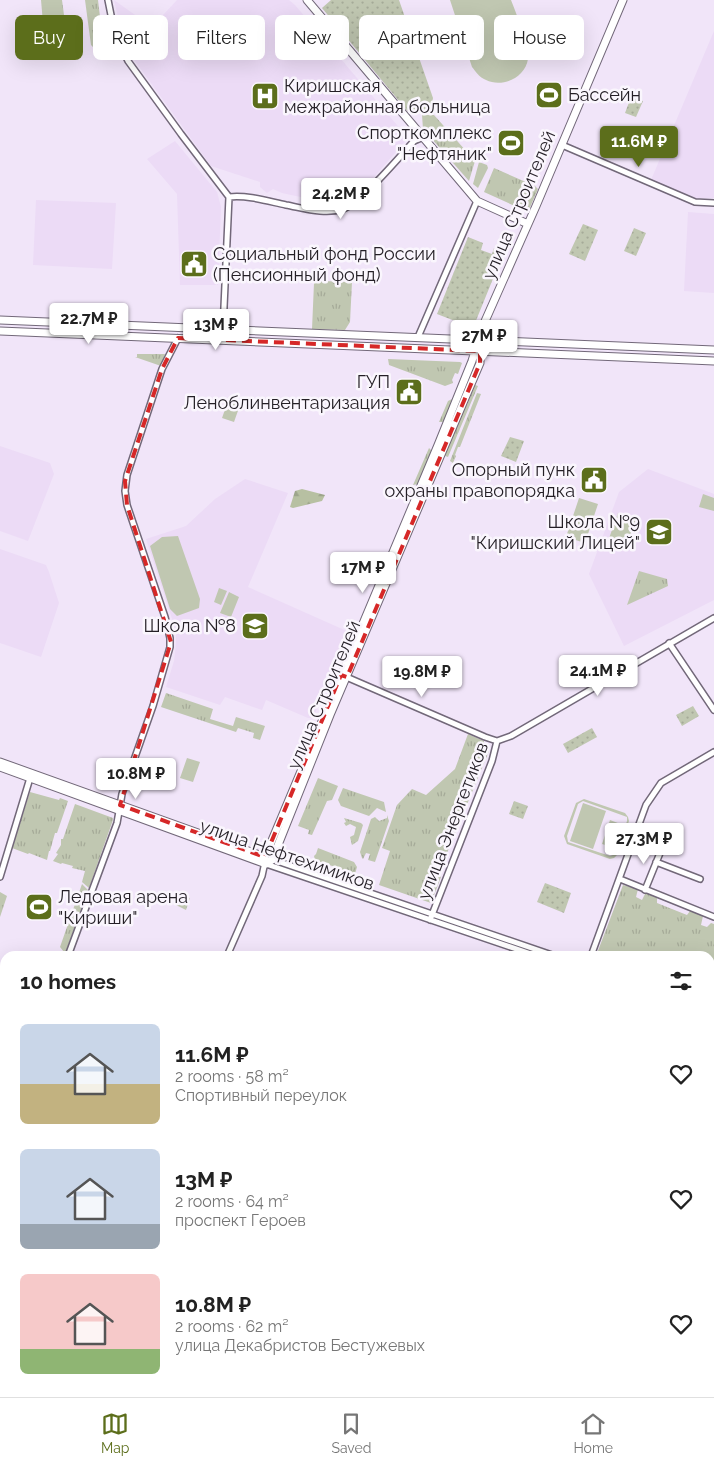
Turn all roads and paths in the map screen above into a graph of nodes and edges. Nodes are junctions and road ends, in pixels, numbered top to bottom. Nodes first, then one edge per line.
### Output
1 (108, 0) edge
2 (307, 0) edge
3 (623, 0) edge
4 (422, 137) junction
5 (562, 145) junction
6 (229, 197) junction
7 (477, 201) junction
8 (714, 203) edge
9 (528, 224) junction
10 (0, 320) edge
11 (223, 329) junction
12 (0, 330) edge
13 (418, 337) junction
14 (178, 338) junction
15 (479, 339) junction
16 (714, 350) edge
17 (477, 351) junction
18 (714, 361) edge
19 (714, 618) edge
20 (669, 643) junction
21 (344, 676) junction
22 (714, 710) edge
23 (498, 740) junction
24 (714, 752) edge
25 (0, 762) edge
26 (0, 767) edge
27 (30, 778) junction
28 (119, 808) junction
29 (662, 848) dead end
30 (268, 860) junction
31 (656, 862) junction
32 (0, 877) edge
33 (700, 878) dead end
34 (620, 879) junction
35 (645, 890) junction
36 (431, 917) junction
37 (714, 917) edge
38 (70, 951) edge
39 (229, 951) edge
40 (523, 951) edge
41 (539, 951) edge
42 (594, 951) edge

1 - 6 street
2 - 4 street
3 - 5 street, улица Строителей
4 - 6 street
4 - 7 street
5 - 8 street
5 - 9 street, улица Строителей
6 - 11 street
7 - 9 street
7 - 13 street
9 - 15 street, улица Строителей
10 - 11 street
11 - 13 street
12 - 14 street
13 - 15 street
14 - 17 street
14 - 28 street
15 - 16 street
15 - 17 street, улица Строителей
17 - 18 street
17 - 21 street, улица Строителей
19 - 20 street, улица Энергетиков
20 - 22 street
20 - 23 street, улица Энергетиков
21 - 23 street
21 - 30 street, улица Строителей
23 - 36 street, улица Энергетиков
24 - 34 street
25 - 28 street
26 - 27 street, улица Нефтехимиков
27 - 28 street, улица Нефтехимиков
27 - 32 street
28 - 30 street, улица Нефтехимиков
28 - 38 street
29 - 31 street
30 - 36 street, улица Нефтехимиков
30 - 39 street, улица Строителей
31 - 33 street
31 - 35 street
34 - 35 street
34 - 42 street
35 - 37 street
36 - 40 street, улица Нефтехимиков
36 - 41 street

